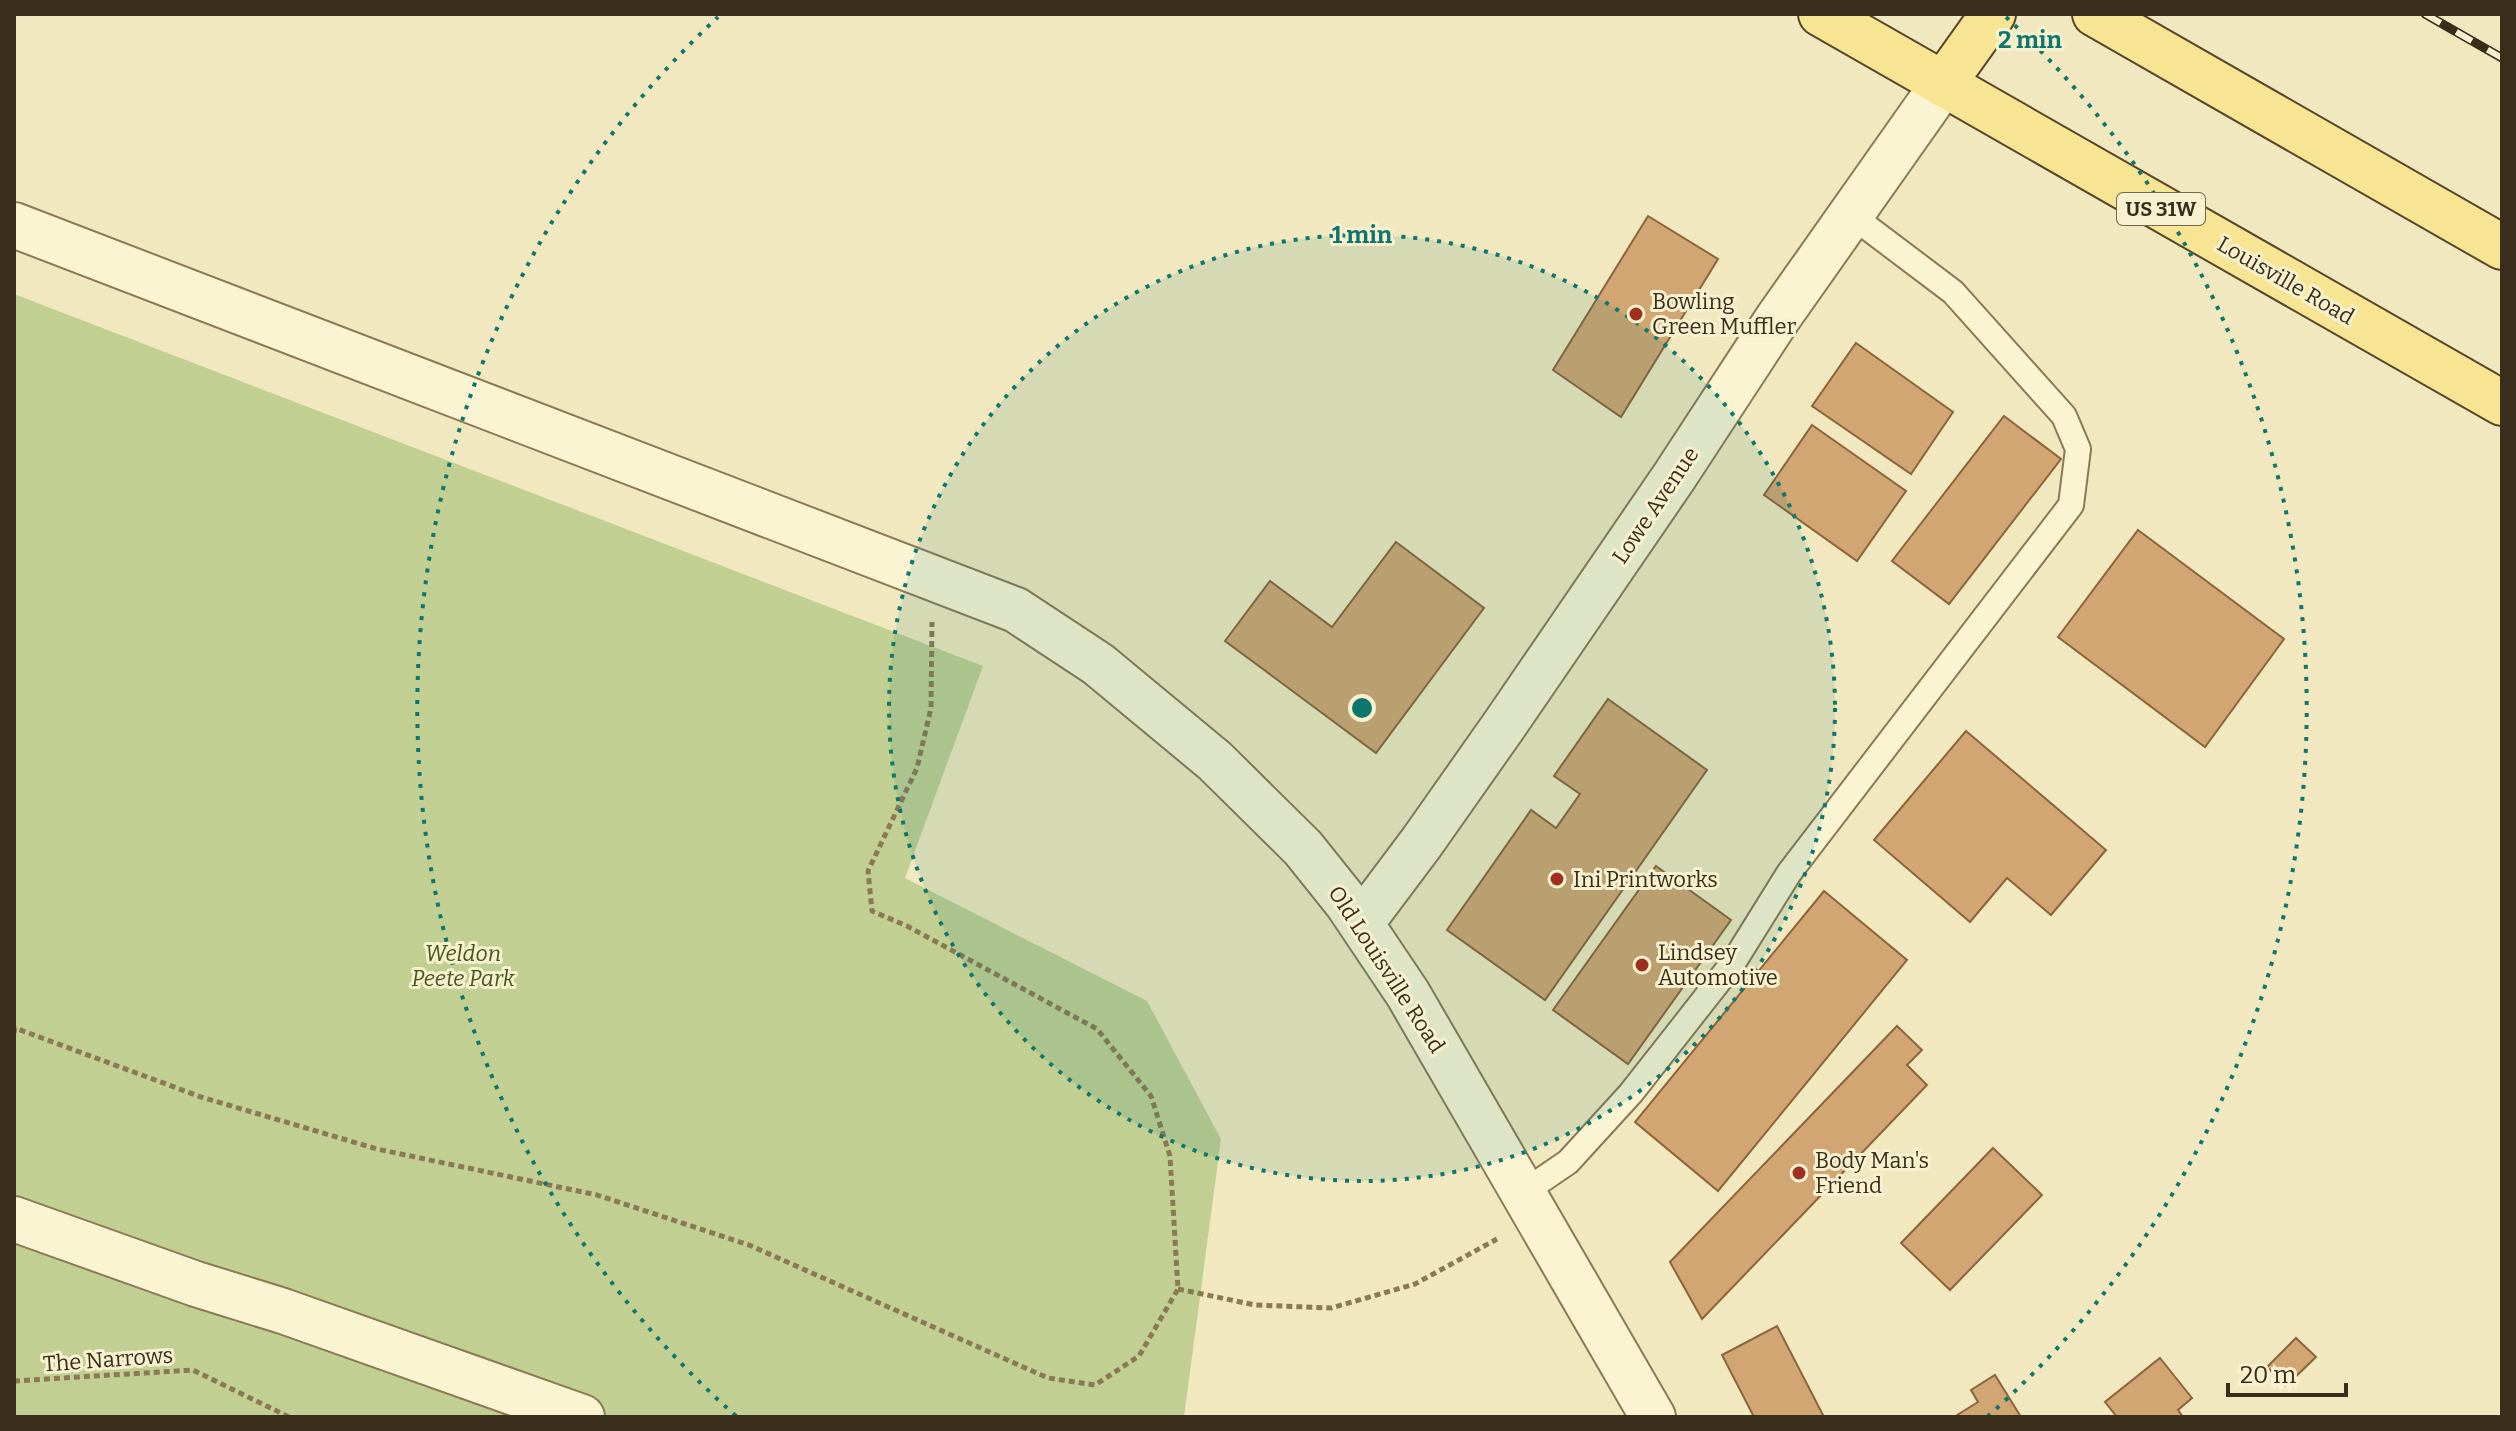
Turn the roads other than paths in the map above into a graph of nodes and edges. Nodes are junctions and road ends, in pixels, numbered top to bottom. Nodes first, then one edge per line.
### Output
1 (1821, 14) edge
2 (1993, 14) edge
3 (2095, 14) edge
4 (1943, 84) junction
5 (1851, 215) junction
6 (14, 225) edge
7 (2502, 247) edge
8 (2502, 403) edge
9 (1362, 922) junction
10 (1524, 1192) junction
11 (14, 1219) edge
12 (582, 1417) edge
13 (1653, 1417) edge

1 - 4 main road, Louisville Road / US 31W
2 - 4 main road
3 - 7 main road
4 - 5 street, Lowe Avenue
4 - 8 main road, Louisville Road / US 31W
5 - 9 street, Lowe Avenue
5 - 10 lane
6 - 9 street, Old Louisville Road
9 - 10 street, Old Louisville Road
10 - 13 street, Old Louisville Road
11 - 12 street

